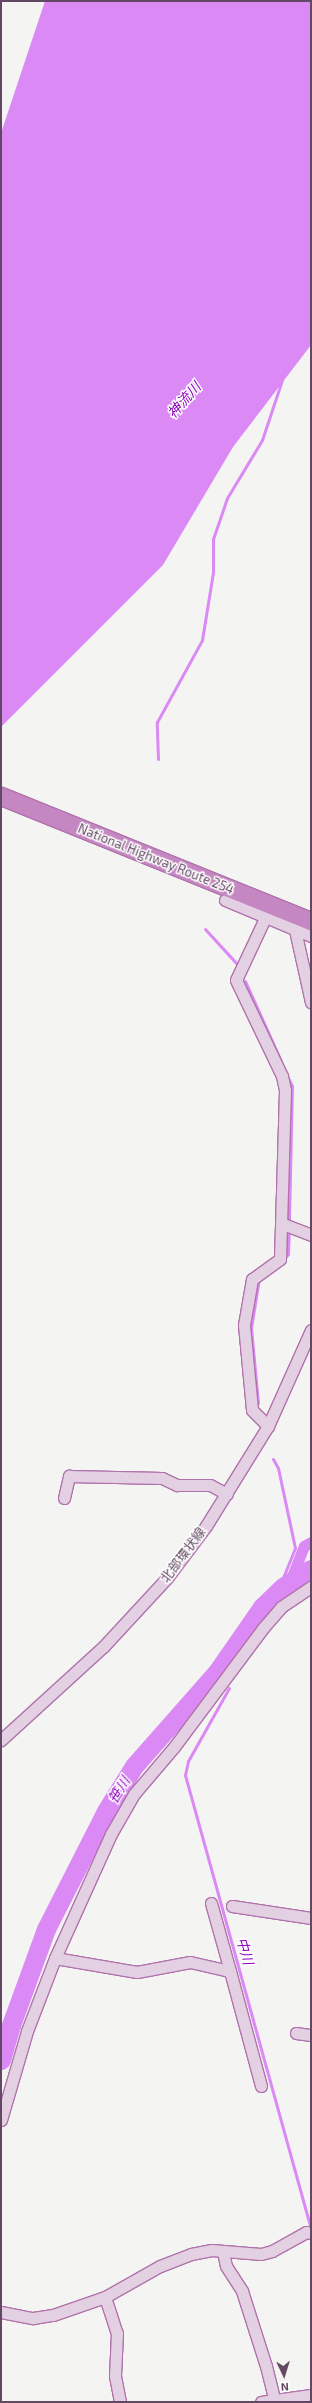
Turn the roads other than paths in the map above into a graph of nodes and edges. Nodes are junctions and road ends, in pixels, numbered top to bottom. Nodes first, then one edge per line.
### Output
1 (1, 796) edge
2 (226, 900) dead end
3 (265, 918) junction
4 (311, 921) edge
5 (295, 930) junction
6 (311, 936) edge
7 (311, 1002) edge
8 (283, 1224) junction
9 (311, 1235) edge
10 (311, 1330) edge
11 (268, 1426) junction
12 (227, 1494) junction
13 (64, 1498) dead end
14 (311, 1587) edge
15 (1, 1740) edge
16 (211, 1903) dead end
17 (232, 1906) dead end
18 (311, 1918) edge
19 (55, 1958) junction
20 (230, 1971) junction
21 (296, 2033) dead end
22 (311, 2035) edge
23 (261, 2086) dead end
24 (1, 2120) edge
25 (311, 2233) edge
26 (223, 2251) junction
27 (105, 2297) junction
28 (1, 2312) edge
29 (311, 2395) edge
30 (274, 2399) junction
31 (120, 2402) edge
32 (261, 2402) edge

1 - 4 highway, National Highway Route 254
2 - 3 street
3 - 5 street
3 - 8 street
5 - 6 street
5 - 7 street
8 - 9 street
8 - 11 street
10 - 11 street, 北部環状線
11 - 12 street, 北部環状線
12 - 13 street
12 - 15 street, 北部環状線
14 - 19 street
16 - 20 street
17 - 18 street
19 - 20 street
19 - 24 street
20 - 23 street
21 - 22 street
25 - 26 street
26 - 27 street
26 - 30 street
27 - 28 street
27 - 31 street
29 - 30 street
30 - 32 street

